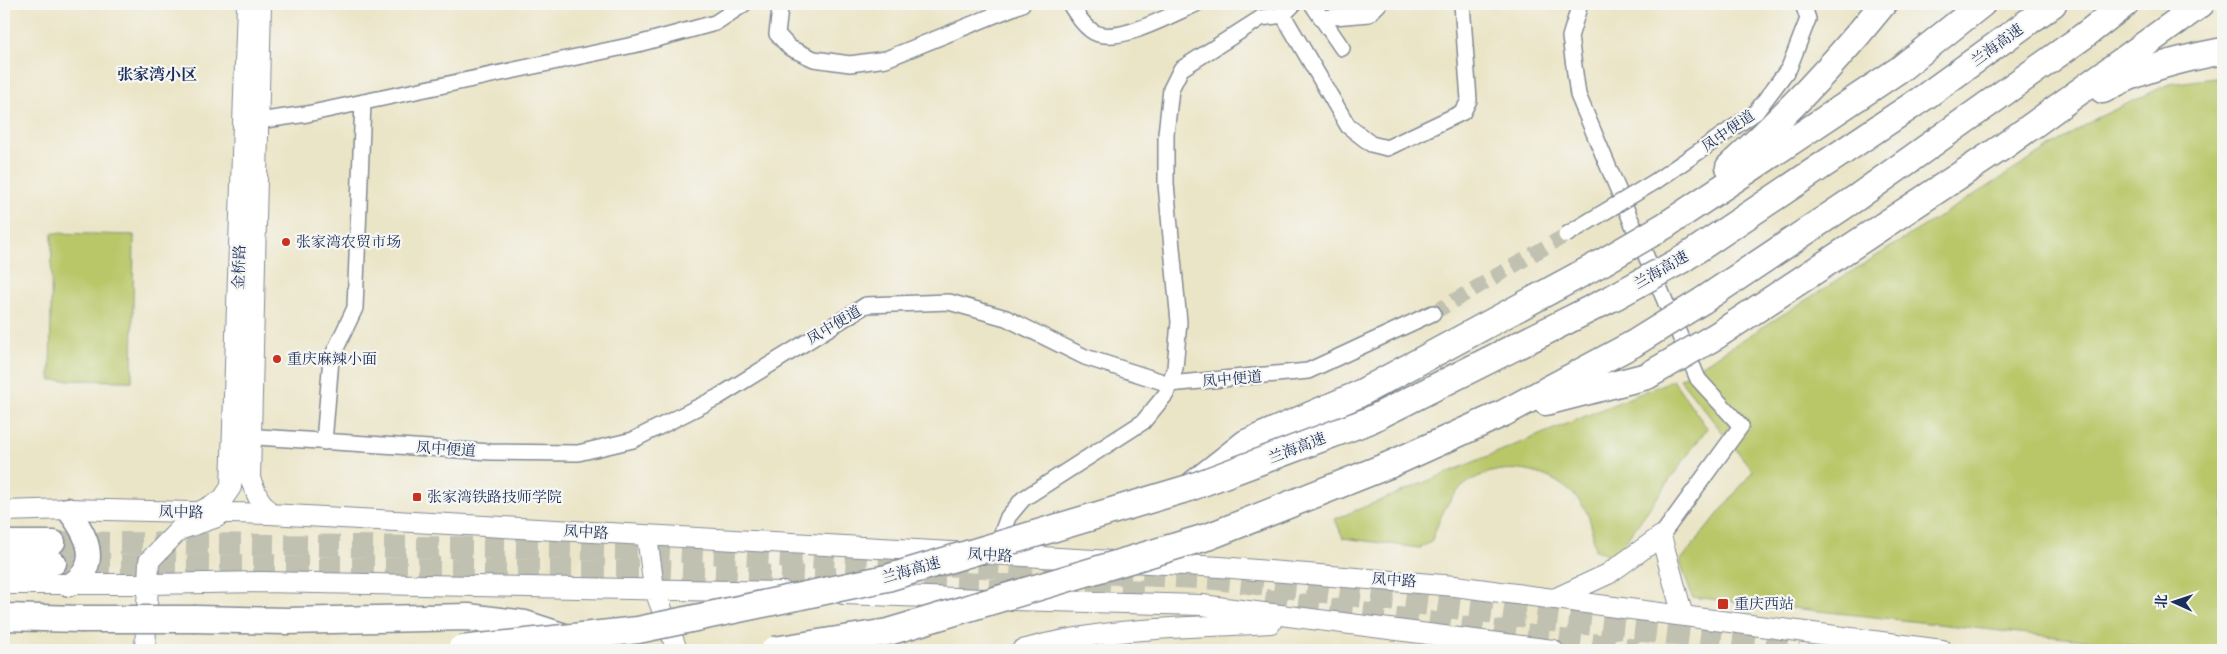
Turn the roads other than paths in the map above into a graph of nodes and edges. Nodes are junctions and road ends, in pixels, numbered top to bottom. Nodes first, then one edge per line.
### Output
1 (247, 4) edge
2 (261, 4) edge
3 (744, 4) edge
4 (783, 4) edge
5 (1022, 4) edge
6 (1070, 4) edge
7 (1196, 4) edge
8 (1294, 4) edge
9 (1312, 4) edge
10 (1379, 4) edge
11 (1462, 4) edge
12 (1580, 4) edge
13 (1803, 4) edge
14 (1883, 4) edge
15 (1982, 4) edge
16 (2053, 4) edge
17 (2125, 4) edge
18 (2201, 4) edge
19 (1283, 15) junction
20 (1322, 18) junction
21 (1342, 48) dead end
22 (2223, 51) edge
23 (363, 102) junction
24 (251, 121) junction
25 (2004, 146) junction
26 (1666, 225) junction
27 (1566, 235) tunnel mouth
28 (1433, 313) tunnel mouth
29 (1169, 384) junction
30 (1504, 413) junction
31 (242, 436) junction
32 (324, 442) junction
33 (1189, 488) junction
34 (67, 509) junction
35 (4, 511) edge
36 (198, 512) junction
37 (230, 513) junction
38 (270, 514) junction
39 (646, 536) junction
40 (1662, 536) junction
41 (4, 542) edge
42 (994, 555) junction
43 (4, 564) edge
44 (4, 584) edge
45 (148, 584) junction
46 (69, 585) junction
47 (654, 588) junction
48 (1554, 599) junction
49 (1683, 616) junction
50 (4, 617) edge
51 (1327, 620) junction
52 (145, 650) edge
53 (453, 650) edge
54 (605, 650) edge
55 (677, 650) edge
56 (774, 650) edge
57 (1022, 650) edge
58 (1553, 650) edge
59 (1942, 650) edge

1 - 24 main road, 金桥路
2 - 24 main road, 金桥路
3 - 23 street
4 - 5 street
6 - 7 street
8 - 19 street
9 - 20 street
10 - 20 street
11 - 19 street
12 - 40 street
13 - 27 street, 凤中便道, bridge
14 - 26 highway
15 - 26 highway
16 - 33 highway, 兰海高速, bridge
17 - 30 highway, bridge
18 - 25 highway
19 - 29 street
20 - 21 street
22 - 25 highway
23 - 24 street
23 - 32 street
24 - 31 main road, 金桥路
25 - 30 highway, bridge
26 - 33 highway, bridge
28 - 29 street, 凤中便道
29 - 32 street, 凤中便道
29 - 42 street
30 - 56 highway, bridge
31 - 32 street, 凤中便道
31 - 36 main road, 金桥路
31 - 38 main road, 金桥路
33 - 53 highway, 兰海高速, bridge
34 - 35 main road, 凤中路
34 - 36 main road, 凤中路
34 - 46 main road
36 - 37 main road, 凤中路
37 - 38 main road, 凤中路
37 - 45 main road
38 - 39 main road, 凤中路
39 - 42 main road, 凤中路
39 - 47 main road
40 - 48 main road
40 - 49 main road
41 - 43 main road
42 - 48 main road, 凤中路
44 - 46 main road
45 - 46 main road
45 - 47 main road
45 - 52 main road
47 - 51 main road
47 - 55 main road
48 - 49 main road, 凤中路
49 - 59 main road, 凤中路
50 - 54 highway, bridge
51 - 57 main road
51 - 58 main road

